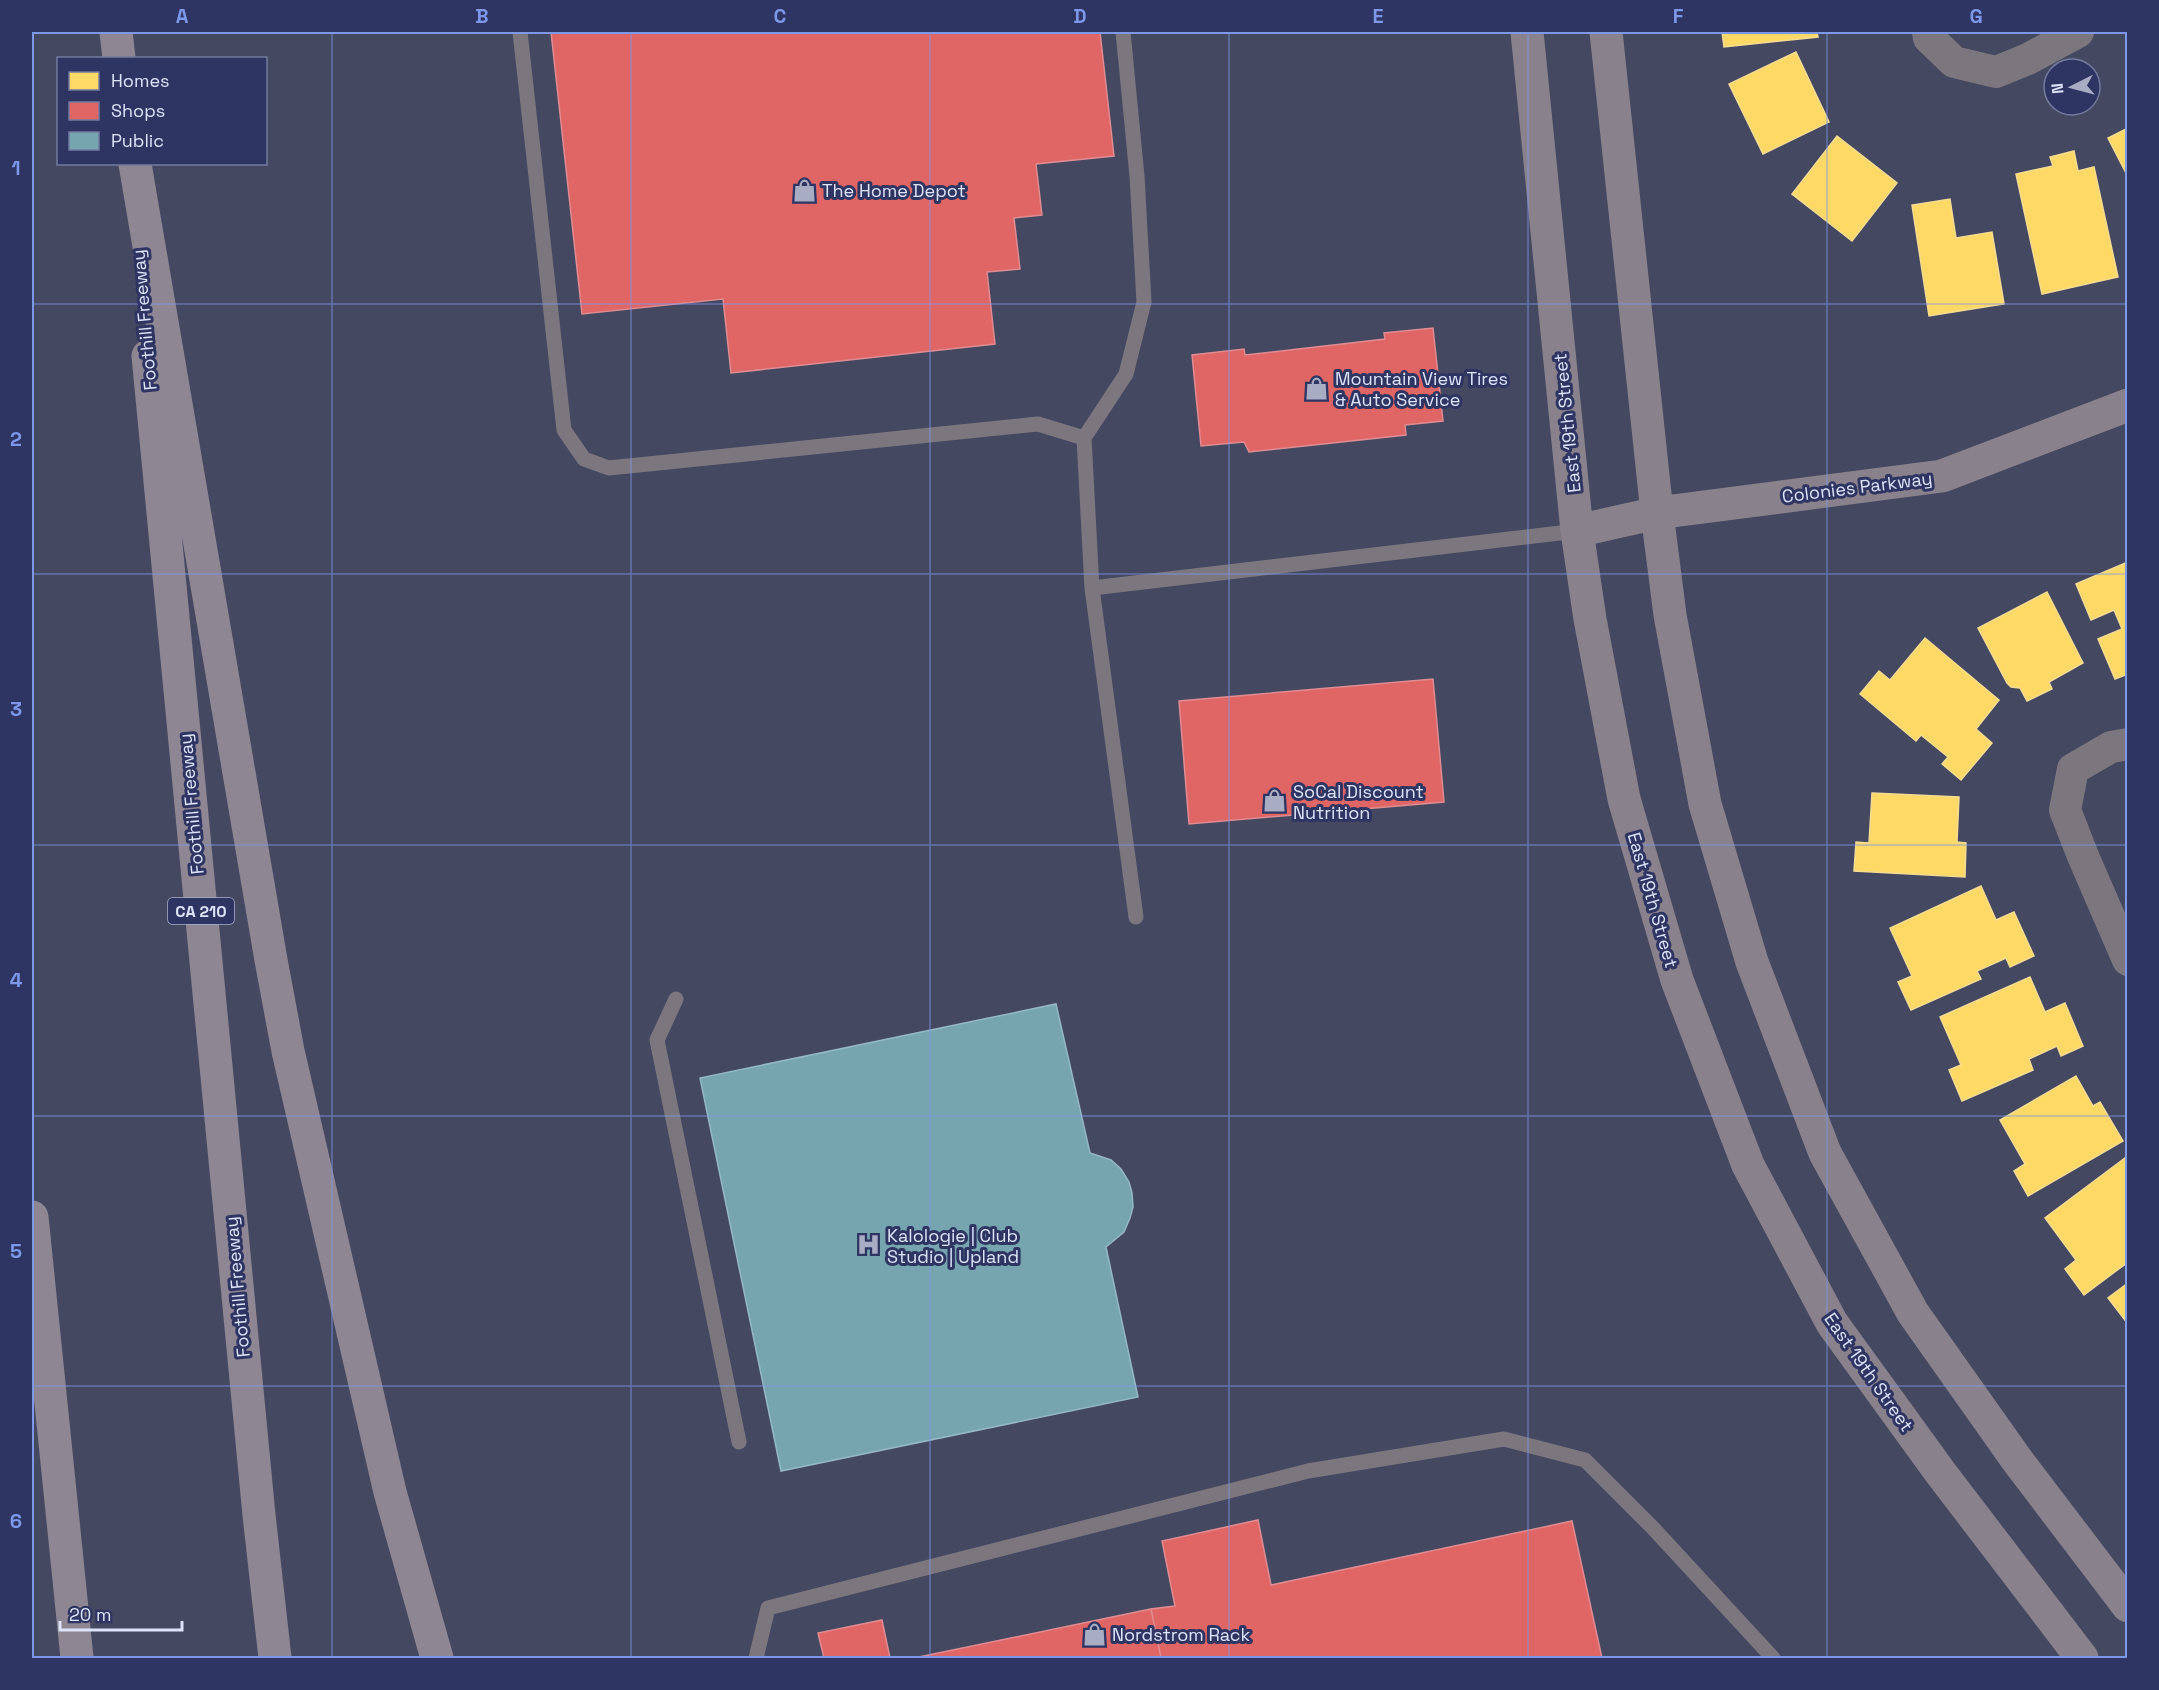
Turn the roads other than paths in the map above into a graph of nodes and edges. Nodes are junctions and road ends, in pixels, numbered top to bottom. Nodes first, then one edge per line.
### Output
1 (116, 32) edge
2 (519, 32) edge
3 (1123, 32) edge
4 (1527, 32) edge
5 (1606, 32) edge
6 (1928, 32) edge
7 (2078, 32) edge
8 (119, 57) edge
9 (129, 165) edge
10 (135, 165) edge
11 (2127, 405) edge
12 (1084, 438) junction
13 (1657, 513) junction
14 (1577, 531) junction
15 (1092, 588) junction
16 (2127, 744) edge
17 (1136, 917) dead end
18 (2127, 960) edge
19 (676, 999) dead end
20 (32, 1217) edge
21 (739, 1442) dead end
22 (2127, 1606) edge
23 (78, 1659) edge
24 (275, 1659) edge
25 (437, 1659) edge
26 (756, 1659) edge
27 (1773, 1659) edge
28 (2082, 1659) edge

1 - 8 highway
2 - 12 lane
3 - 12 lane
4 - 14 main road, East 19th Street
5 - 13 main road
6 - 7 street
9 - 24 highway, Foothill Freeway / CA 210
10 - 25 highway
11 - 13 main road, Colonies Parkway
12 - 15 lane
13 - 14 main road, Colonies Parkway
13 - 22 main road
14 - 15 lane
14 - 28 main road, East 19th Street
15 - 17 lane
16 - 18 street
19 - 21 lane
20 - 23 highway
26 - 27 lane

